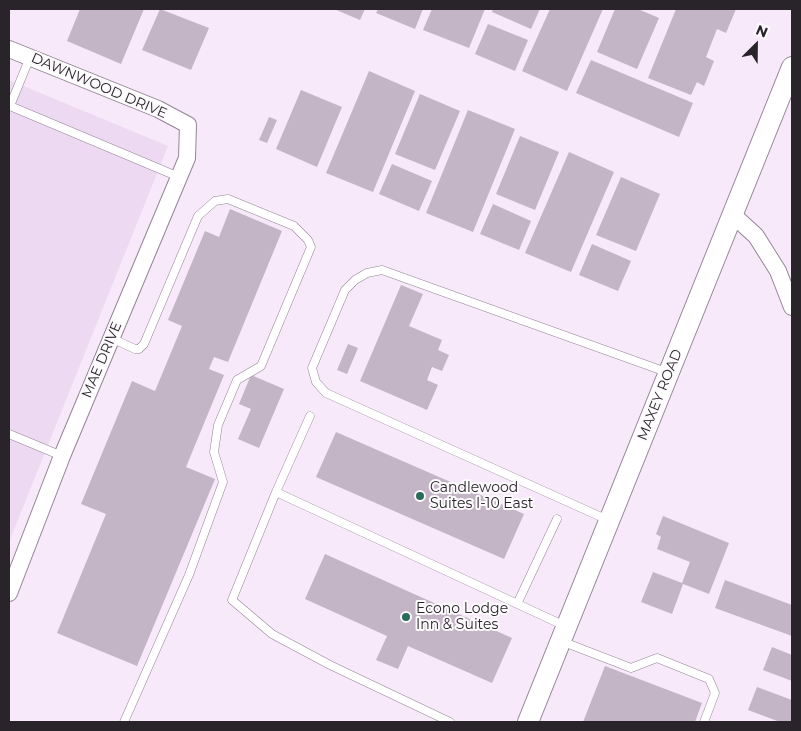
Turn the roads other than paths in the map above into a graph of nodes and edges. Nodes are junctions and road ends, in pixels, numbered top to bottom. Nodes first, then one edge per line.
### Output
1 (9, 49) edge
2 (30, 57) junction
3 (792, 67) edge
4 (9, 108) edge
5 (188, 125) joint
6 (179, 177) junction
7 (733, 214) junction
8 (792, 307) edge
9 (111, 338) junction
10 (669, 373) junction
11 (310, 416) dead end
12 (9, 434) edge
13 (62, 456) junction
14 (276, 492) junction
15 (557, 519) dead end
16 (610, 521) junction
17 (11, 583) edge
18 (517, 604) junction
19 (564, 634) junction
20 (124, 722) edge
21 (450, 722) edge
22 (528, 722) edge
23 (704, 722) edge

1 - 2 street, DAWNWOOD DRIVE
2 - 4 lane
2 - 5 street, DAWNWOOD DRIVE
3 - 7 street, MAXEY ROAD
4 - 6 lane
5 - 6 street, MAE DRIVE
6 - 9 street, MAE DRIVE
7 - 8 street
7 - 10 street, MAXEY ROAD
9 - 13 street, MAE DRIVE
9 - 20 lane
10 - 16 street, MAXEY ROAD
10 - 16 lane
11 - 14 lane
12 - 13 lane
13 - 17 street, MAE DRIVE
14 - 18 lane
14 - 21 lane
15 - 18 lane
16 - 19 street, MAXEY ROAD
18 - 19 lane
19 - 22 street, MAXEY ROAD
19 - 23 lane

